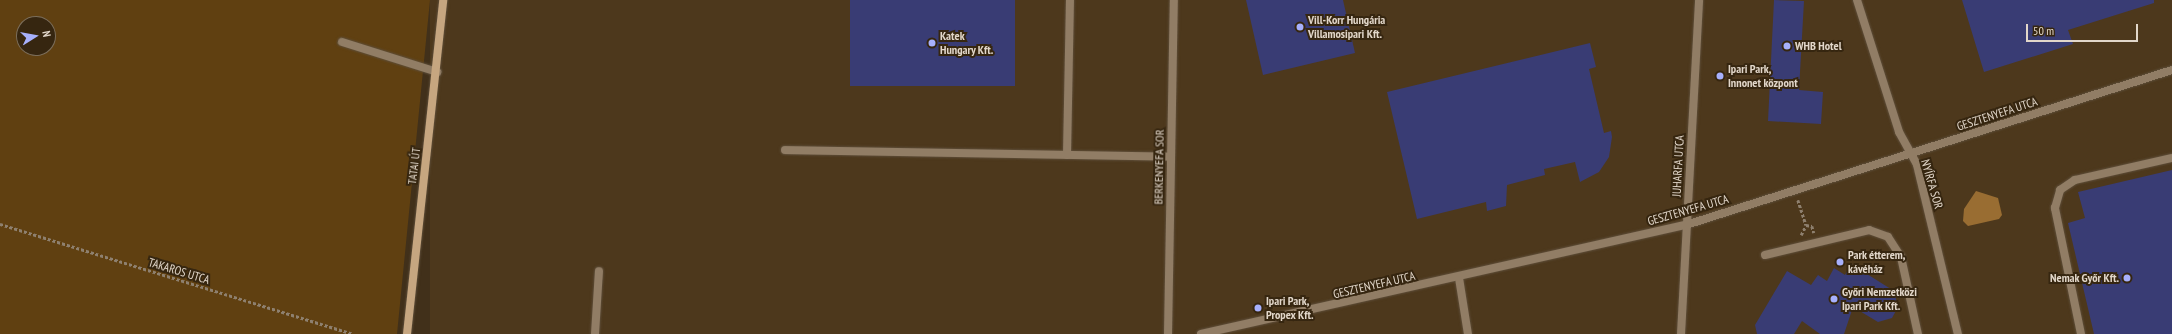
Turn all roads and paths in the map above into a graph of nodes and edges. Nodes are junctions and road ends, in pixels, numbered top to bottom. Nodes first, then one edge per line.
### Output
1 (443, 0) edge
2 (1070, 0) edge
3 (1174, 0) edge
4 (1699, 0) edge
5 (1857, 0) edge
6 (342, 42) dead end
7 (2172, 70) edge
8 (437, 72) junction
9 (785, 150) dead end
10 (1067, 155) junction
11 (1910, 155) junction
12 (1171, 157) junction
13 (2172, 158) edge
14 (1795, 190) junction
15 (0, 224) edge
16 (1686, 225) junction
17 (1806, 225) junction
18 (1765, 255) dead end
19 (599, 271) dead end
20 (1459, 278) junction
21 (353, 334) edge
22 (407, 334) edge
23 (595, 334) edge
24 (1168, 334) edge
25 (1201, 334) edge
26 (1468, 334) edge
27 (1681, 334) edge
28 (1918, 334) edge
29 (1958, 334) edge
30 (2081, 334) edge

1 - 8 street, TATAI ÚT
2 - 10 street
3 - 12 street, BERKENYEFA SOR
4 - 16 street, JUHARFA UTCA
5 - 11 street, NYÍRFA SOR
6 - 8 street
7 - 11 street, GESZTENYEFA UTCA
8 - 22 street, TATAI ÚT
9 - 10 street
10 - 12 street
11 - 14 street, GESZTENYEFA UTCA
11 - 29 street, NYÍRFA SOR
12 - 24 street, BERKENYEFA SOR
13 - 30 street
14 - 16 street, GESZTENYEFA UTCA
14 - 17 path
15 - 21 path, TAKAROS UTCA
16 - 20 street, GESZTENYEFA UTCA
16 - 27 street, JUHARFA UTCA
17 - 17 path
18 - 28 street
19 - 23 street
20 - 25 street, GESZTENYEFA UTCA
20 - 26 street

